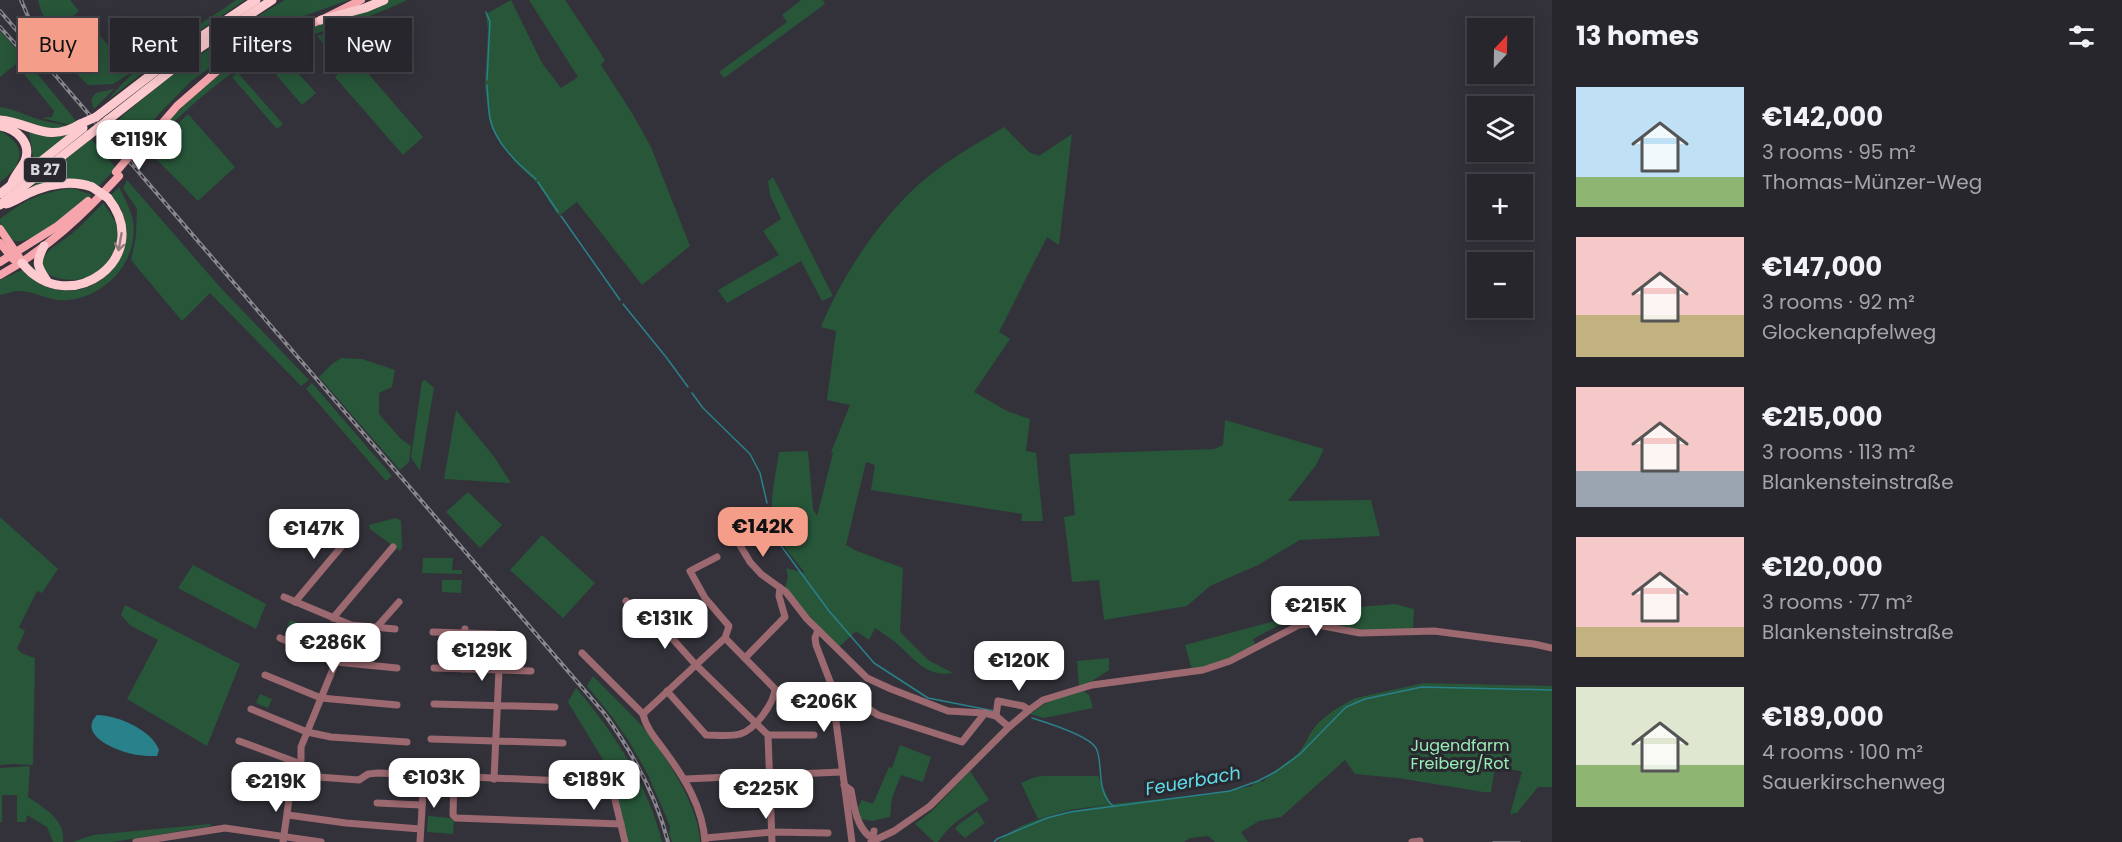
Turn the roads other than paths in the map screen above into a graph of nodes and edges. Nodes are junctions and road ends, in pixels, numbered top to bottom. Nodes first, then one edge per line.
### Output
1 (256, 0) edge
2 (272, 0) edge
3 (384, 0) edge
4 (358, 2) edge
5 (321, 20) junction
6 (102, 117) junction
7 (0, 120) edge
8 (0, 126) edge
9 (84, 129) junction
10 (138, 148) junction
11 (10, 186) junction
12 (0, 194) edge
13 (0, 205) edge
14 (2, 236) edge
15 (40, 243) junction
16 (13, 255) junction
17 (0, 262) edge
18 (22, 263) junction
19 (0, 276) edge
20 (48, 283) junction
21 (352, 534) dead end
22 (738, 542) dead end
23 (393, 547) dead end
24 (717, 557) dead end
25 (780, 588) junction
26 (284, 597) dead end
27 (295, 602) junction
28 (399, 602) dead end
29 (626, 602) dead end
30 (333, 618) junction
31 (351, 625) junction
32 (376, 628) junction
33 (395, 629) dead end
34 (818, 630) junction
35 (465, 631) junction
36 (434, 632) dead end
37 (496, 634) dead end
38 (280, 638) dead end
39 (725, 638) junction
40 (1552, 648) edge
41 (582, 653) dead end
42 (745, 658) junction
43 (336, 662) junction
44 (695, 664) junction
45 (397, 668) dead end
46 (434, 668) dead end
47 (464, 669) junction
48 (499, 670) junction
49 (531, 671) dead end
50 (265, 675) dead end
51 (831, 684) junction
52 (667, 691) junction
53 (321, 698) junction
54 (434, 704) dead end
55 (398, 705) dead end
56 (497, 705) junction
57 (555, 707) dead end
58 (251, 709) dead end
59 (1029, 710) junction
60 (985, 713) junction
61 (643, 714) junction
62 (996, 716) junction
63 (756, 724) junction
64 (1009, 727) junction
65 (307, 732) junction
66 (768, 735) junction
67 (814, 735) dead end
68 (431, 739) dead end
69 (239, 741) dead end
70 (496, 741) junction
71 (407, 742) dead end
72 (563, 743) dead end
73 (301, 764) junction
74 (842, 772) junction
75 (769, 775) junction
76 (424, 776) junction
77 (454, 777) junction
78 (494, 779) junction
79 (685, 779) junction
80 (844, 785) junction
81 (290, 792) dead end
82 (377, 803) dead end
83 (421, 805) junction
84 (288, 815) junction
85 (621, 824) junction
86 (420, 829) junction
87 (874, 831) dead end
88 (772, 832) junction
89 (828, 833) dead end
90 (283, 839) edge
91 (705, 840) edge
92 (1420, 841) edge
93 (136, 842) edge
94 (321, 842) edge
95 (420, 842) edge
96 (625, 842) edge
97 (772, 842) edge
98 (852, 842) edge
99 (871, 842) edge
100 (1412, 842) edge

1 - 6 highway, B 27
2 - 6 highway, B 27
3 - 5 highway
4 - 5 main road
4 - 10 main road
5 - 10 main road
6 - 9 highway, B 27, bridge
7 - 9 highway, B 27
8 - 11 highway, B 27
9 - 11 highway, B 27
9 - 13 highway, B 27
10 - 15 main road
11 - 12 highway, B 27
13 -> 20 highway, B 27, bridge
14 - 15 main road
14 - 16 main road
15 - 16 main road
15 - 18 main road
15 - 20 highway
16 - 17 main road
16 - 18 main road
18 - 19 main road
18 - 20 highway
21 - 27 street
22 - 25 street
23 - 30 street
24 - 39 street
25 - 34 street
25 - 42 street
26 - 27 street
27 - 30 street
28 - 32 street
29 - 44 street
30 - 31 street
31 - 32 street
31 - 43 street
32 - 33 street
34 - 51 street
34 - 60 street
35 - 36 street
35 - 37 street
35 - 47 street
38 - 43 street
39 - 42 street
39 - 44 street
40 - 59 street
41 - 61 street
42 - 63 street
43 - 45 street
43 - 53 street
44 - 52 street
44 - 63 street
46 - 47 street
47 - 48 street
48 - 49 street
48 - 56 street
50 - 53 street
51 - 60 street
51 - 74 street
52 - 61 street
52 - 63 street
53 - 55 street
53 - 65 street
54 - 56 street
56 - 57 street
56 - 70 street
58 - 65 street
59 - 62 street
59 - 64 street
60 - 62 street
61 - 79 street
62 - 64 street
63 - 66 street
64 - 99 street
65 - 71 street
65 - 73 street
66 - 67 street
66 - 75 street
68 - 70 street
69 - 73 street
70 - 72 street
70 - 78 street
73 - 76 street
74 - 75 street
74 - 80 street
75 - 79 street
75 - 88 street
76 - 77 street
76 - 83 street
77 - 78 street
77 - 85 street
78 - 85 street
79 - 91 street
80 - 87 street
80 - 98 street
81 - 84 street
82 - 83 street
83 - 86 street
84 - 86 street
84 - 90 street
85 - 96 street
86 - 95 street
88 - 89 street
88 - 91 street
88 - 97 street
90 - 93 street
90 - 94 street
92 - 100 street

